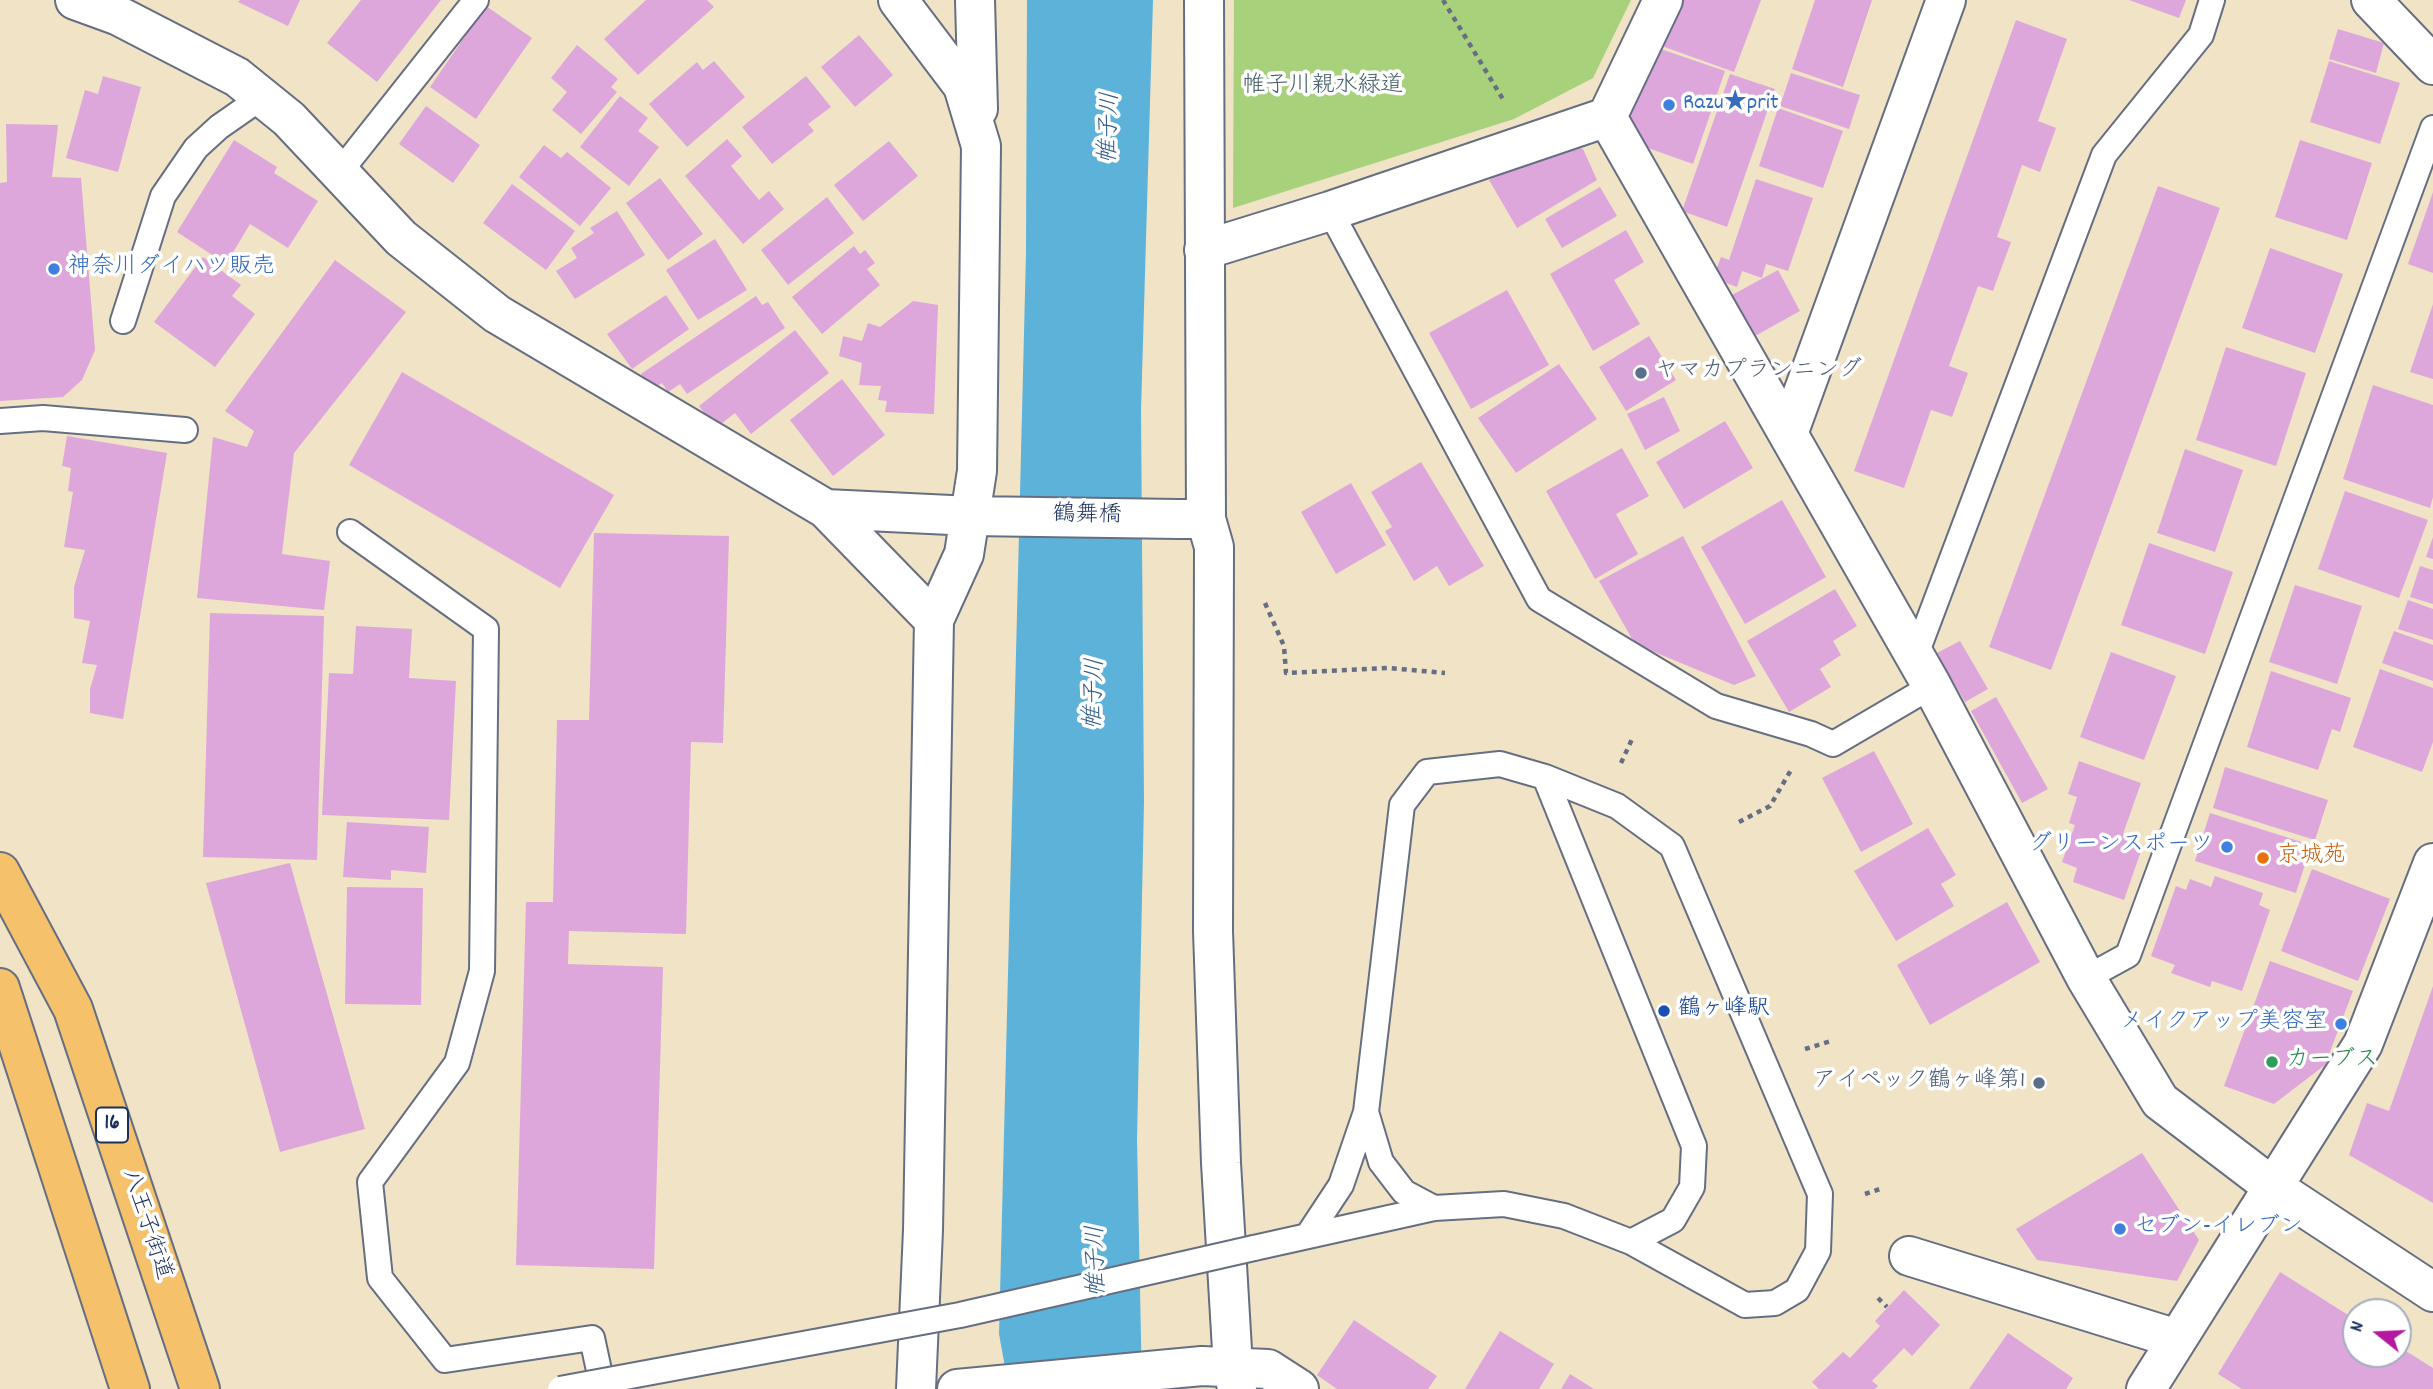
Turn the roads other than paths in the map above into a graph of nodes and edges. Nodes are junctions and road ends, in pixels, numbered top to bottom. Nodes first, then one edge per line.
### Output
1 (75, 0) edge
2 (477, 0) edge
3 (898, 0) edge
4 (975, 0) edge
5 (1204, 0) edge
6 (1663, 0) edge
7 (1945, 0) edge
8 (2212, 0) edge
9 (2371, 0) edge
10 (2433, 65) edge
11 (262, 97) junction
12 (1607, 117) junction
13 (2433, 128) edge
14 (981, 146) junction
15 (340, 173) junction
16 (1330, 211) junction
17 (1204, 250) junction
18 (123, 321) dead end
19 (0, 421) edge
20 (186, 430) dead end
21 (1788, 434) junction
22 (826, 509) junction
23 (983, 516) junction
24 (1192, 519) junction
25 (350, 532) dead end
26 (934, 620) junction
27 (1923, 671) junction
28 (1545, 776) junction
29 (2433, 863) edge
30 (0, 872) edge
31 (2086, 978) junction
32 (0, 988) edge
33 (1366, 1112) junction
34 (2273, 1187) junction
35 (1434, 1208) junction
36 (1308, 1236) junction
37 (1631, 1242) junction
38 (1909, 1256) dead end
39 (2433, 1292) edge
40 (2176, 1339) junction
41 (1224, 1374) edge
42 (968, 1388) edge
43 (130, 1389) edge
44 (200, 1389) edge
45 (560, 1389) edge
46 (603, 1389) edge
47 (916, 1389) edge
48 (1299, 1389) edge
49 (2146, 1389) edge

1 - 11 street
2 - 15 lane
3 - 14 street
4 - 14 street
5 - 17 street
6 - 12 street
7 - 21 street
8 - 27 lane
9 - 10 street
11 - 15 street
11 - 18 lane
12 - 16 street
12 - 21 street
13 - 31 lane
14 - 23 street
15 - 22 street
16 - 17 street
16 - 27 lane
17 - 24 street
19 - 20 lane
21 - 27 street
22 - 23 street, 鶴舞橋
22 - 26 street
23 - 24 street, 鶴舞橋
23 - 26 street
24 - 41 street
25 - 46 lane
26 - 47 street
27 - 31 street
28 - 33 lane
28 - 37 lane
28 - 37 lane
29 - 34 street
30 - 44 highway, 八王子街道 / 16
31 - 34 street
32 - 43 highway
33 - 35 lane
33 - 36 lane
34 - 39 street
34 - 40 street
35 - 36 lane
35 - 37 lane
36 - 45 lane, bridge
38 - 40 street
40 - 49 street
41 - 42 street
41 - 48 street

